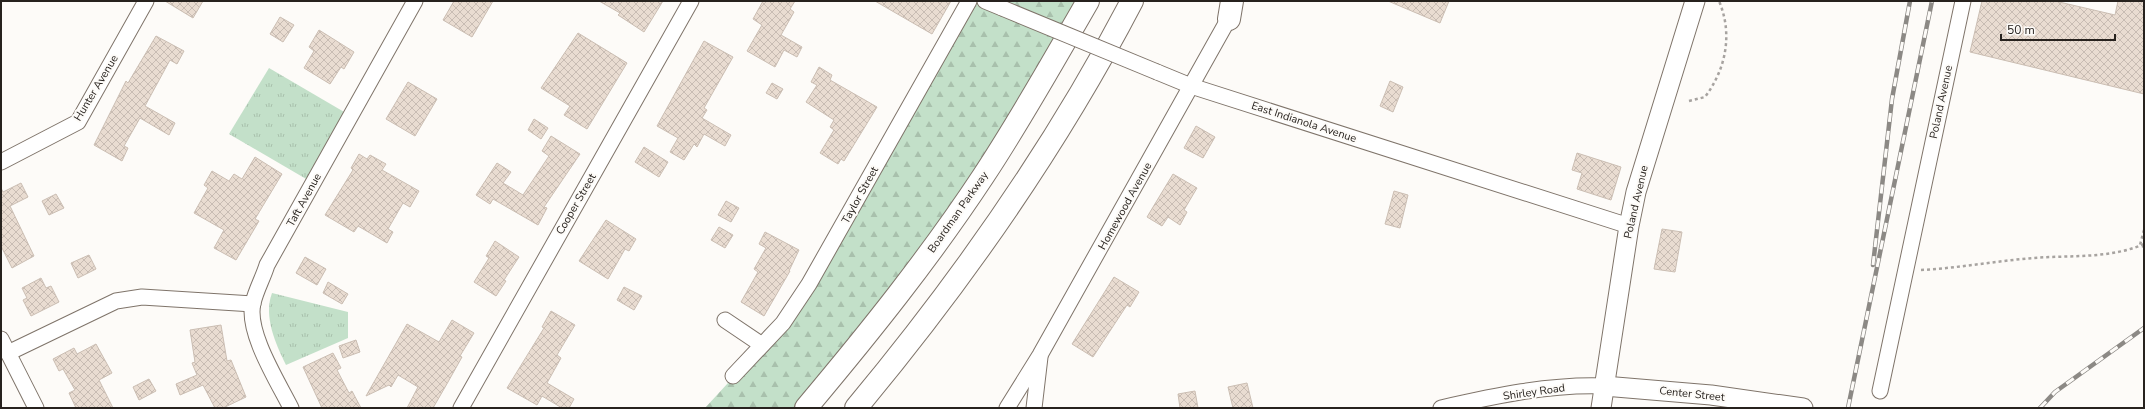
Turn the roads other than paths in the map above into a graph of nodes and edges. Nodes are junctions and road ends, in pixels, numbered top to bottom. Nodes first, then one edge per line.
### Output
1 (146, 1) edge
2 (415, 1) edge
3 (691, 1) edge
4 (969, 1) edge
5 (985, 1) edge
6 (1088, 1) edge
7 (1132, 1) edge
8 (1695, 1) edge
9 (1963, 1) edge
10 (1233, 7) edge
11 (1191, 86) junction
12 (1, 162) edge
13 (1629, 226) junction
14 (253, 304) junction
15 (725, 320) dead end
16 (762, 345) junction
17 (4, 346) edge
18 (1040, 355) junction
19 (734, 376) dead end
20 (1604, 386) junction
21 (1880, 390) dead end
22 (36, 408) edge
23 (291, 408) edge
24 (461, 408) edge
25 (806, 408) edge
26 (856, 408) edge
27 (1007, 408) edge
28 (1034, 408) edge
29 (1441, 408) edge
30 (1600, 408) edge
31 (1800, 408) edge

1 - 12 street, Hunter Avenue
2 - 14 street, Taft Avenue
3 - 24 street, Cooper Street
4 - 16 street, Taylor Street
5 - 11 street, East Indianola Avenue, bridge
6 - 25 highway, Boardman Parkway
7 - 26 highway
8 - 13 main road, Poland Avenue
9 - 21 street, Poland Avenue
10 - 11 street, Homewood Avenue
11 - 13 street, East Indianola Avenue
11 - 18 street, Homewood Avenue
13 - 20 main road, Poland Avenue
14 - 17 street
14 - 23 street, Taft Avenue
15 - 16 street
16 - 19 street, Taylor Street
17 - 22 street
18 - 27 street, Homewood Avenue
18 - 28 street
20 - 29 street, Shirley Road
20 - 30 main road, Poland Avenue
20 - 31 main road, Center Street

